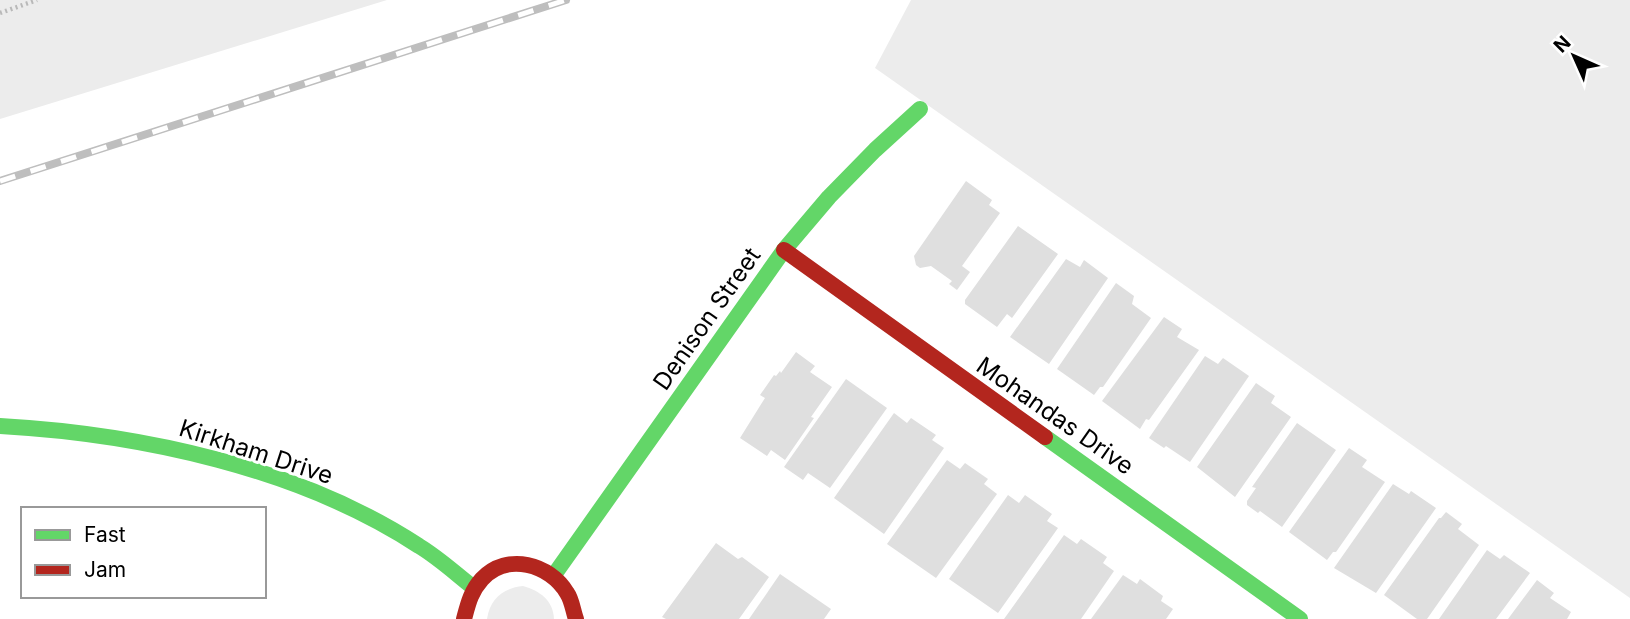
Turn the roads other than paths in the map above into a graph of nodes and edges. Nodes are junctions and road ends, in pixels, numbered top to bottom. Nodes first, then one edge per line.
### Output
1 (920, 109) dead end
2 (783, 250) junction
3 (0, 426) edge
4 (554, 575) junction
5 (474, 588) junction
6 (464, 619) edge
7 (576, 619) edge
8 (1300, 619) edge

1 - 2 street, Denison Street
2 - 4 street, Denison Street
2 - 8 street, Mohandas Drive
3 - 5 street, Kirkham Drive
4 - 5 street
4 - 7 street
5 - 6 street

